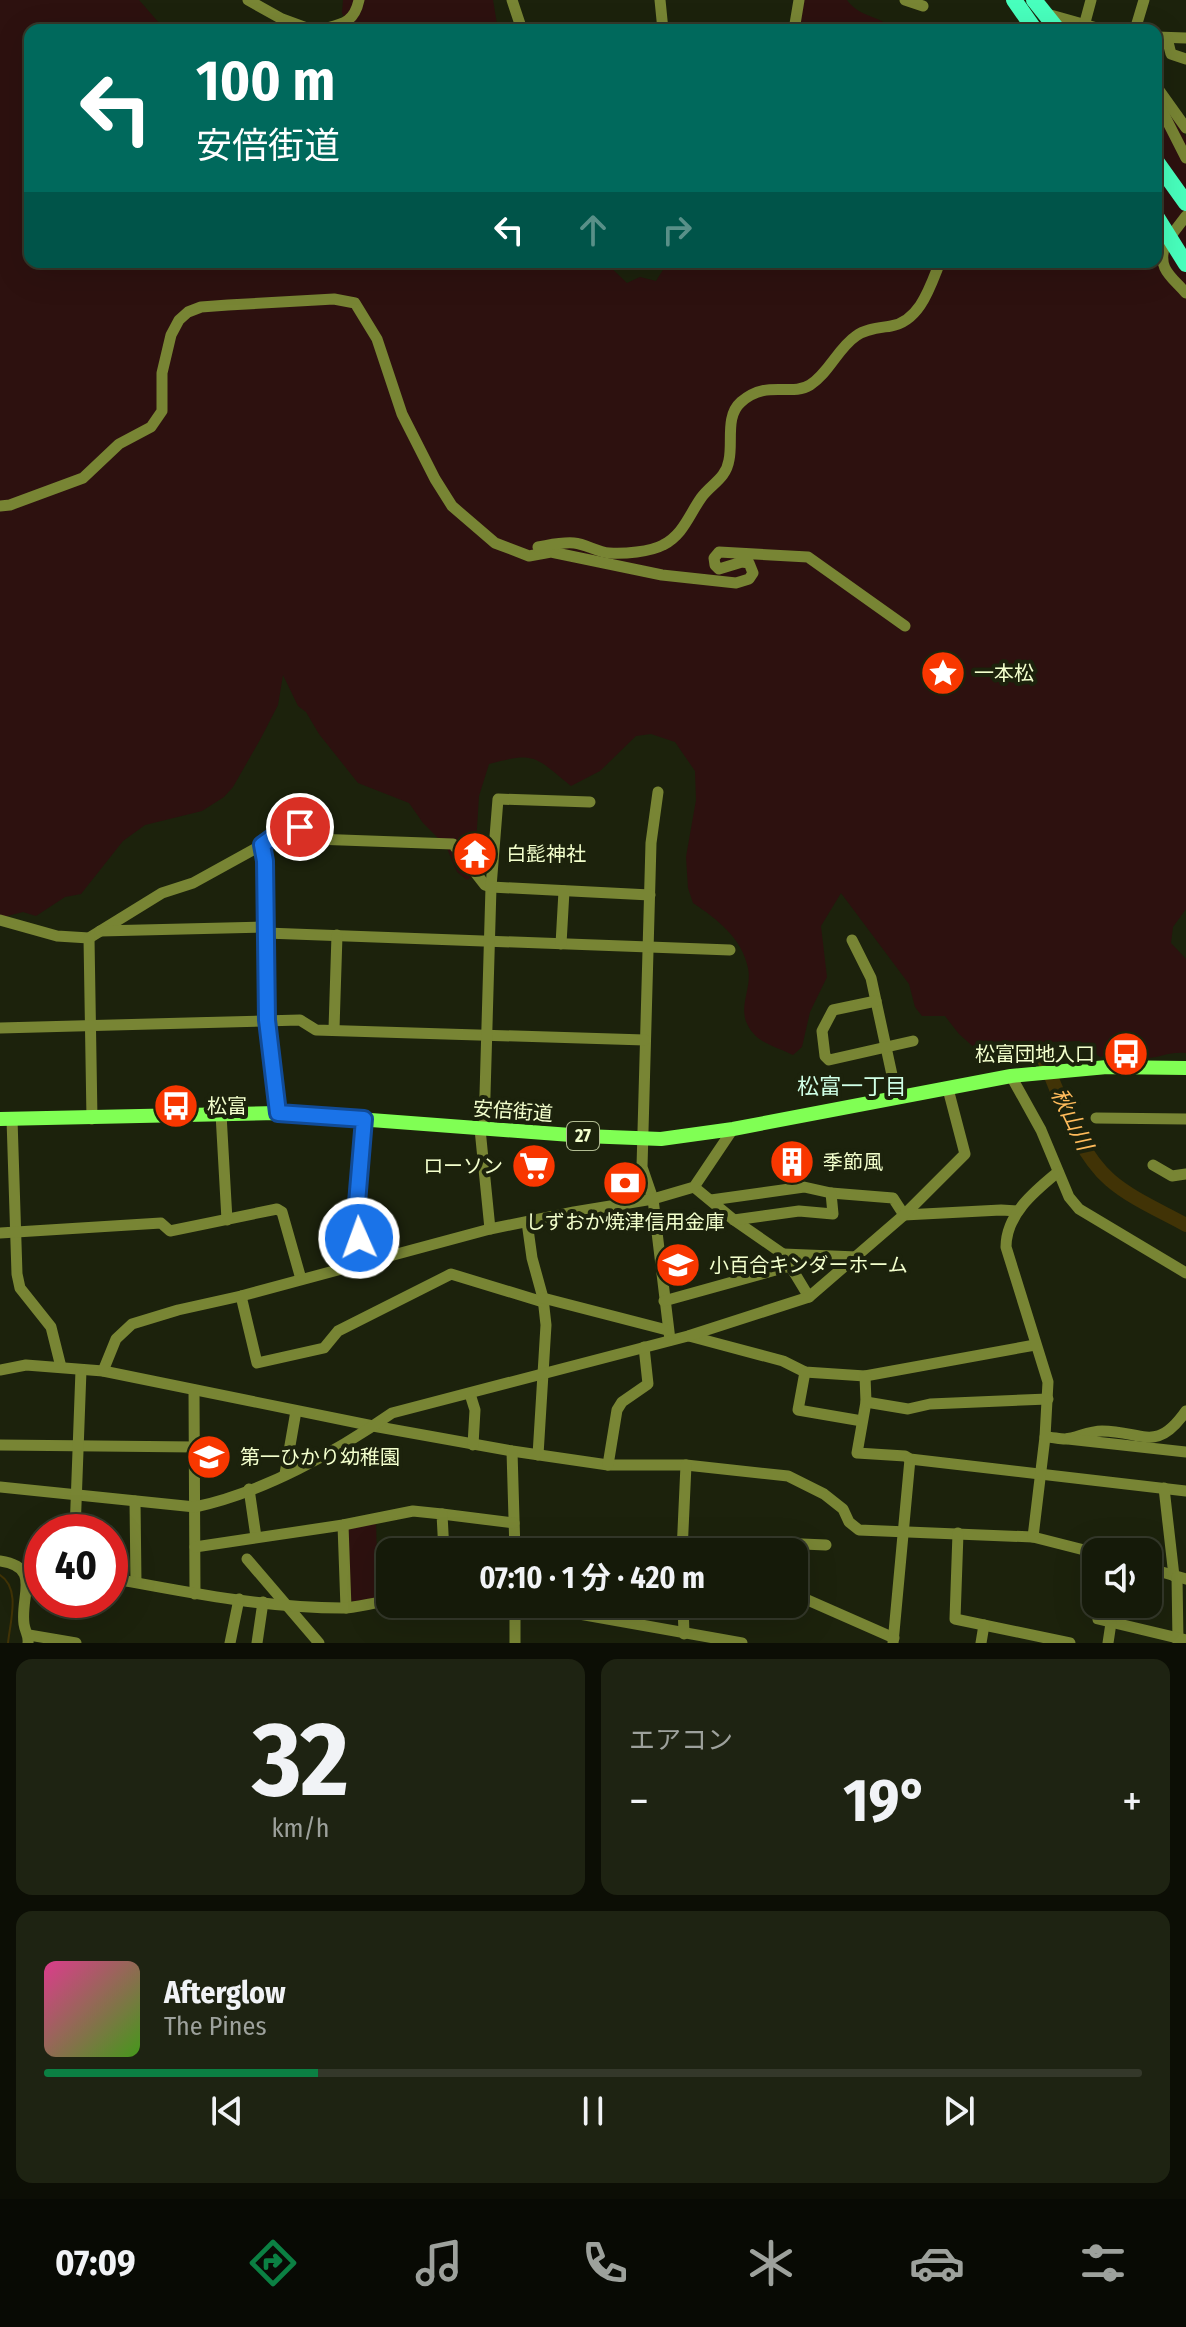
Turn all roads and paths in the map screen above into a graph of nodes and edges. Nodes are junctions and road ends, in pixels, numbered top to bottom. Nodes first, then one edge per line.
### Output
1 (248, 0) edge
2 (359, 0) edge
3 (512, 0) edge
4 (660, 0) edge
5 (799, 0) edge
6 (905, 0) edge
7 (1091, 0) edge
8 (1144, 0) edge
9 (1016, 1) edge
10 (923, 6) dead end
11 (296, 24) edge
12 (337, 24) edge
13 (520, 24) edge
14 (662, 24) edge
15 (795, 24) edge
16 (1031, 24) edge
17 (1049, 24) edge
18 (1079, 24) edge
19 (1085, 24) edge
20 (1137, 24) edge
21 (1162, 38) edge
22 (1186, 38) edge
23 (1186, 59) edge
24 (1162, 94) edge
25 (1162, 111) edge
26 (1186, 128) edge
27 (1186, 158) edge
28 (1162, 169) edge
29 (1186, 203) edge
30 (1186, 216) edge
31 (1162, 226) edge
32 (1173, 233) dead end
33 (1165, 245) dead end
34 (1162, 257) edge
35 (1162, 262) edge
36 (1162, 264) edge
37 (1186, 264) edge
38 (937, 268) edge
39 (1186, 285) edge
40 (1186, 293) edge
41 (0, 506) edge
42 (522, 552) junction
43 (905, 626) dead end
44 (658, 792) dead end
45 (590, 802) dead end
46 (262, 845) junction
47 (491, 887) junction
48 (564, 891) junction
49 (650, 895) junction
50 (0, 920) edge
51 (266, 930) junction
52 (100, 931) junction
53 (337, 935) junction
54 (89, 938) junction
55 (852, 940) dead end
56 (489, 941) junction
57 (561, 944) junction
58 (648, 947) junction
59 (730, 950) dead end
60 (876, 1001) junction
61 (267, 1020) junction
62 (91, 1025) junction
63 (0, 1028) edge
64 (334, 1029) junction
65 (487, 1035) junction
66 (645, 1040) junction
67 (913, 1041) dead end
68 (886, 1047) junction
69 (1186, 1070) edge
70 (1011, 1076) junction
71 (948, 1089) junction
72 (897, 1098) junction
73 (278, 1113) junction
74 (221, 1114) junction
75 (1096, 1118) dead end
76 (6, 1119) edge
77 (92, 1119) junction
78 (364, 1119) junction
79 (1186, 1119) edge
80 (482, 1129) junction
81 (733, 1129) junction
82 (642, 1139) junction
83 (1153, 1165) dead end
84 (1058, 1172) junction
85 (1186, 1174) edge
86 (694, 1187) junction
87 (831, 1193) junction
88 (653, 1199) junction
89 (711, 1200) junction
90 (1018, 1211) junction
91 (904, 1215) junction
92 (227, 1220) junction
93 (734, 1220) junction
94 (527, 1222) junction
95 (490, 1229) junction
96 (15, 1231) junction
97 (0, 1233) edge
98 (783, 1254) junction
99 (857, 1257) junction
100 (361, 1262) junction
101 (790, 1266) junction
102 (1186, 1273) edge
103 (301, 1279) junction
104 (241, 1296) junction
105 (809, 1297) junction
106 (543, 1300) junction
107 (664, 1301) junction
108 (669, 1335) junction
109 (688, 1336) junction
110 (1035, 1345) junction
111 (644, 1347) junction
112 (61, 1367) junction
113 (0, 1370) edge
114 (81, 1370) junction
115 (103, 1371) junction
116 (805, 1372) junction
117 (543, 1373) junction
118 (865, 1376) junction
119 (194, 1390) junction
120 (470, 1394) junction
121 (1048, 1399) junction
122 (866, 1402) junction
123 (296, 1411) junction
124 (1186, 1411) edge
125 (862, 1421) junction
126 (373, 1426) junction
127 (1045, 1437) junction
128 (1067, 1439) junction
129 (0, 1445) edge
130 (473, 1445) junction
131 (80, 1446) junction
132 (196, 1447) junction
133 (512, 1451) junction
134 (1186, 1452) edge
135 (538, 1455) junction
136 (910, 1459) junction
137 (608, 1465) junction
138 (686, 1465) junction
139 (285, 1474) junction
140 (1040, 1474) junction
141 (0, 1487) edge
142 (1164, 1488) junction
143 (249, 1489) junction
144 (1186, 1491) edge
145 (79, 1495) junction
146 (135, 1501) junction
147 (195, 1507) junction
148 (77, 1514) edge
149 (442, 1514) junction
150 (514, 1523) junction
151 (343, 1525) junction
152 (904, 1532) junction
153 (958, 1533) junction
154 (256, 1537) junction
155 (1033, 1537) junction
156 (443, 1538) edge
157 (515, 1538) edge
158 (683, 1538) edge
159 (808, 1544) edge
160 (826, 1545) dead end
161 (195, 1547) junction
162 (1082, 1549) edge
163 (247, 1559) dead end
164 (0, 1561) edge
165 (1179, 1577) edge
166 (128, 1581) edge
167 (136, 1582) junction
168 (195, 1594) junction
169 (239, 1599) junction
170 (808, 1601) edge
171 (263, 1602) junction
172 (376, 1603) edge
173 (286, 1605) junction
174 (346, 1608) junction
175 (515, 1618) edge
176 (598, 1618) edge
177 (683, 1618) edge
178 (1098, 1618) edge
179 (1111, 1623) junction
180 (984, 1625) junction
181 (684, 1634) junction
182 (28, 1639) edge
183 (893, 1640) edge
184 (1180, 1640) edge
185 (76, 1643) edge
186 (230, 1643) edge
187 (257, 1643) edge
188 (319, 1643) edge
189 (515, 1643) edge
190 (742, 1643) edge
191 (981, 1643) edge
192 (1070, 1643) edge
193 (1108, 1643) edge

1 - 11 street
2 - 12 street
3 - 13 street
4 - 14 street
5 - 15 street
6 - 10 street
7 - 19 street
8 - 20 street
9 - 16 highway, bridge
9 - 17 highway, bridge
9 - 18 street
21 - 22 street
21 - 23 street
24 - 26 street
25 - 27 street
28 - 29 highway
30 - 32 street
31 - 37 highway
33 - 34 street
35 - 39 street
36 - 40 street
38 - 42 street
41 - 42 street
42 - 43 street
44 - 49 street
45 - 47 street
46 - 47 street
46 - 51 street
46 - 52 street
47 - 48 street
47 - 56 street
48 - 49 street
48 - 57 street
49 - 58 street
50 - 54 street
51 - 52 street
51 - 53 street
51 - 61 street
52 - 54 street
53 - 56 street
53 - 64 street
54 - 62 street
55 - 60 street
56 - 57 street
56 - 65 street
57 - 58 street
58 - 59 street
58 - 66 street
60 - 68 street
60 - 68 street
61 - 62 street
61 - 64 street
61 - 73 street
62 - 63 street
62 - 77 street
64 - 65 street
65 - 66 street
65 - 80 street
66 - 82 street
67 - 68 street
68 - 72 street
69 - 70 main road, 安倍街道 / 27
70 - 71 main road, 安倍街道 / 27
70 - 84 street
71 - 72 main road, 安倍街道 / 27
71 - 91 street
72 - 81 main road, 安倍街道 / 27
73 - 74 main road, 安倍街道 / 27
73 - 78 main road, 安倍街道 / 27
74 - 77 main road, 安倍街道 / 27
74 - 92 street
75 - 79 street
76 - 77 main road, 安倍街道 / 27
76 - 96 street
78 - 80 main road, 安倍街道 / 27
78 - 100 street
80 - 82 main road, 安倍街道 / 27
80 - 95 street
81 - 82 main road, 安倍街道 / 27
81 - 86 street
82 - 88 street
83 - 85 street
84 - 90 street
84 - 102 street
86 - 88 street
86 - 89 street
87 - 89 street
87 - 91 street
87 - 93 street
88 - 94 street
88 - 107 street
89 - 93 street
90 - 91 street
90 - 110 street
91 - 99 street
92 - 96 street
92 - 103 street
93 - 98 street
94 - 95 street
94 - 106 street
95 - 100 street
96 - 97 street
96 - 112 street
98 - 99 street
98 - 101 street
99 - 105 street
100 - 103 street
101 - 105 street
101 - 107 street
103 - 104 street
104 - 106 street
104 - 115 street
105 - 109 street
106 - 108 street
106 - 117 street
107 - 108 street
108 - 109 street
108 - 111 street
109 - 116 street
110 - 118 street
110 - 121 street
111 - 117 street
111 - 137 street
112 - 113 street
112 - 114 street
114 - 115 street
114 - 131 street
115 - 119 street
116 - 118 street
116 - 125 street
117 - 120 street
117 - 135 street
118 - 122 street
119 - 123 street
119 - 132 street
120 - 126 street
120 - 130 street
121 - 122 street
121 - 127 street
122 - 125 street
123 - 126 street
123 - 139 street
124 - 128 street
125 - 136 street
126 - 130 street
126 - 139 street
127 - 128 street
127 - 140 street
128 - 134 street
129 - 131 street
130 - 133 street
131 - 132 street
131 - 145 street
132 - 147 street
133 - 135 street
133 - 150 street
135 - 137 street
136 - 140 street
136 - 152 street
137 - 138 street
138 - 152 street
138 - 158 street
139 - 143 street
140 - 142 street
140 - 155 street
141 - 145 street
142 - 144 street
142 - 165 street
143 - 147 street
143 - 154 street
145 - 146 street
145 - 148 street
146 - 147 street
146 - 167 street
147 - 161 street
149 - 150 street
149 - 151 street
149 - 156 street
150 - 157 street
151 - 154 street
151 - 174 street
152 - 153 street
152 - 183 street
153 - 155 street
153 - 180 street
154 - 161 street
155 - 162 street
159 - 160 street
161 - 168 street
163 - 173 street
164 - 182 street
165 - 184 street
166 - 167 street
167 - 168 street
168 - 169 street
169 - 171 street
169 - 186 street
170 - 183 street
171 - 173 street
171 - 187 street
172 - 174 street
173 - 174 street
173 - 188 street
175 - 189 street
176 - 181 street
177 - 181 street
178 - 179 street
179 - 184 street
179 - 193 street
180 - 191 street
180 - 192 street
181 - 190 street
182 - 185 street

